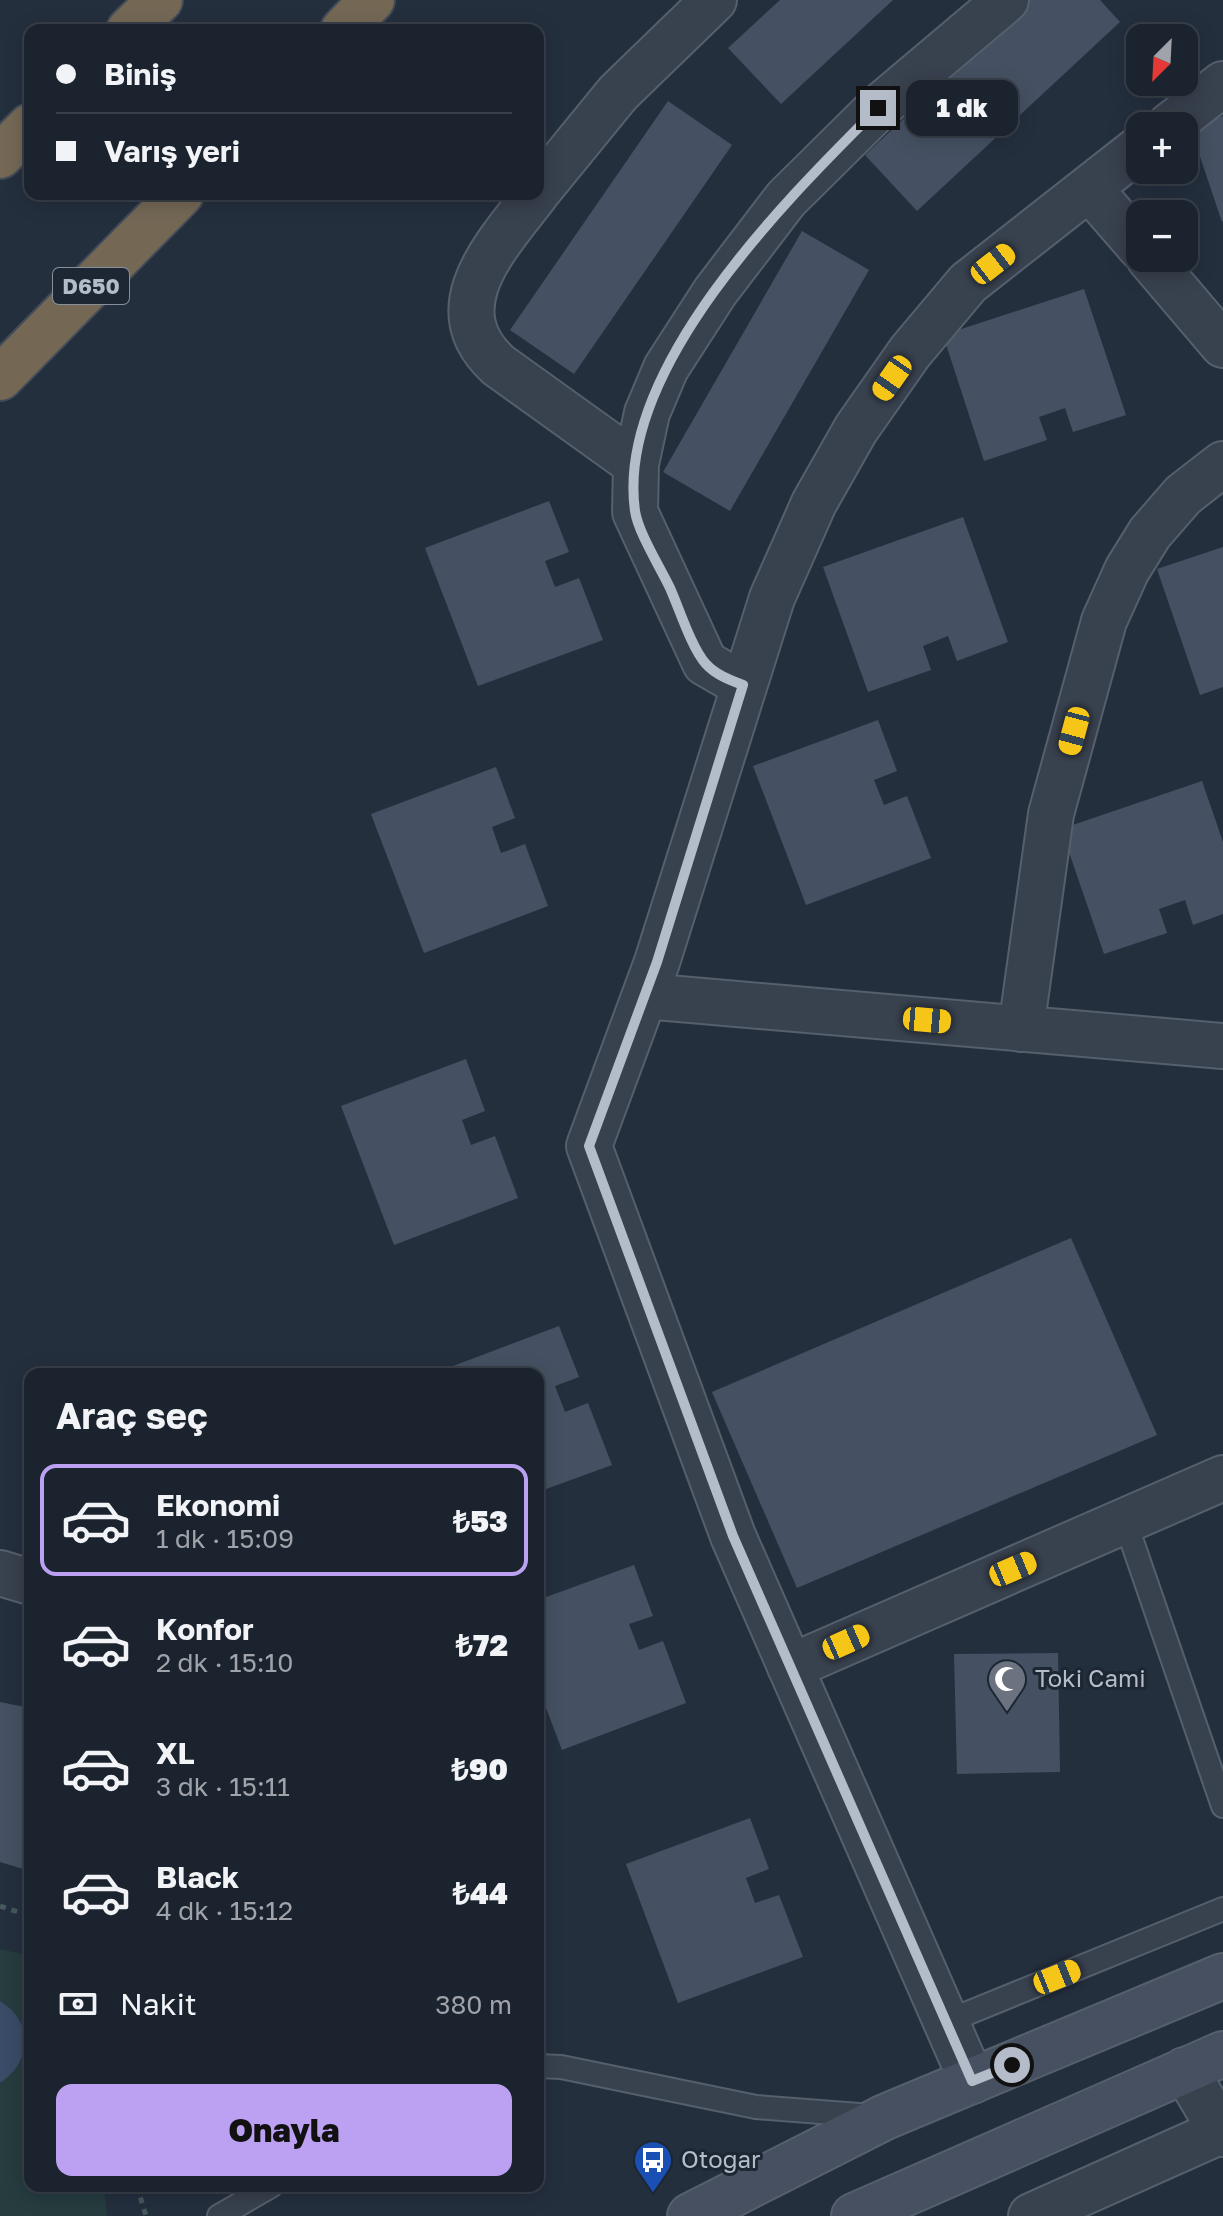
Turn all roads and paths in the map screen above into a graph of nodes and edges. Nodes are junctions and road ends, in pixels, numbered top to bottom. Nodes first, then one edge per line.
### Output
1 (160, 0) edge
2 (372, 0) edge
3 (714, 0) edge
4 (1006, 0) edge
5 (135, 24) edge
6 (349, 24) edge
7 (1223, 84) edge
8 (1187, 112) edge
9 (1126, 159) edge
10 (544, 184) edge
11 (1089, 188) junction
12 (175, 200) edge
13 (532, 200) edge
14 (1126, 231) edge
15 (1161, 272) edge
16 (1223, 345) edge
17 (0, 378) edge
18 (636, 464) junction
19 (1223, 464) edge
20 (743, 685) junction
21 (645, 996) junction
22 (1021, 1029) junction
23 (1223, 1046) edge
24 (1223, 1478) edge
25 (1125, 1521) junction
26 (0, 1573) edge
27 (24, 1580) edge
28 (790, 1667) junction
29 (1223, 1806) edge
30 (0, 1906) edge
31 (1223, 1909) edge
32 (24, 1914) edge
33 (1223, 1976) edge
34 (946, 2022) junction
35 (1204, 2062) edge
36 (544, 2066) edge
37 (972, 2081) junction
38 (885, 2117) junction
39 (1222, 2133) edge
40 (139, 2192) edge
41 (261, 2192) edge
42 (146, 2216) edge
43 (219, 2216) edge
44 (690, 2216) edge
45 (854, 2216) edge
46 (1031, 2216) edge

1 - 5 highway
2 - 6 highway
3 - 10 street
4 - 18 street
7 - 8 street
9 - 11 street
11 - 14 street
11 - 20 street
12 - 17 highway, D650
13 - 18 street
15 - 16 street
18 - 20 street
19 - 22 street
20 - 21 street
21 - 22 street
21 - 28 street
22 - 23 street
24 - 25 street
25 - 28 street
25 - 29 lane
26 - 27 street
28 - 34 street
30 - 32 path
31 - 34 lane
33 - 37 main road
34 - 37 street
35 - 39 street
35 - 45 main road
36 - 38 lane
37 - 38 main road
38 - 44 main road
39 - 46 street
40 - 42 path
41 - 43 lane

